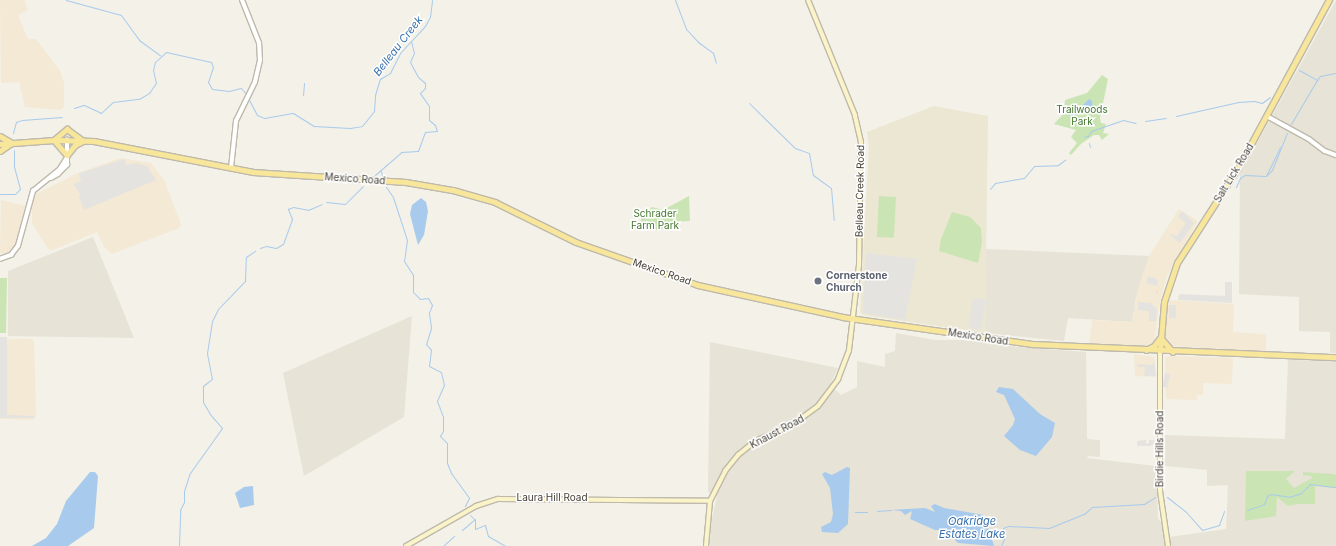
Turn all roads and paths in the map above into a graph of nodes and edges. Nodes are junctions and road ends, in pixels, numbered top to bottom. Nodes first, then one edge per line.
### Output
1 (242, 0) edge
2 (808, 0) edge
3 (1329, 0) edge
4 (1267, 116) junction
5 (0, 136) edge
6 (54, 140) junction
7 (67, 140) junction
8 (84, 140) junction
9 (12, 143) junction
10 (0, 144) edge
11 (0, 151) edge
12 (1336, 155) edge
13 (67, 156) junction
14 (231, 168) junction
15 (0, 258) edge
16 (853, 319) junction
17 (1160, 336) junction
18 (1145, 350) junction
19 (1160, 351) junction
20 (1173, 352) junction
21 (1336, 357) edge
22 (710, 501) junction
23 (406, 546) edge
24 (706, 546) edge
25 (1168, 546) edge

1 - 14 street
2 - 16 main road, Belleau Creek Road
3 - 4 main road, Salt Lick Road
4 - 12 street
4 - 17 main road, Salt Lick Road
5 - 9 main road
6 - 7 main road, Mexico Road
6 - 8 main road
6 - 9 main road, Mexico Road
6 - 13 main road
7 - 8 main road, Mexico Road
7 - 13 street
8 - 13 main road
8 - 14 main road, Mexico Road
9 - 10 main road, Mexico Road
9 - 11 main road
13 - 15 street
14 - 16 main road, Mexico Road
16 - 18 main road, Mexico Road
16 - 22 main road, Knaust Road
17 - 18 main road
17 - 19 main road, Salt Lick Road
17 - 20 main road
18 - 19 main road, Mexico Road
19 - 20 main road, Mexico Road
19 - 25 main road, Birdie Hills Road
20 - 21 main road, Mexico Road
22 - 23 main road, Laura Hill Road
22 - 24 main road, Knaust Road

